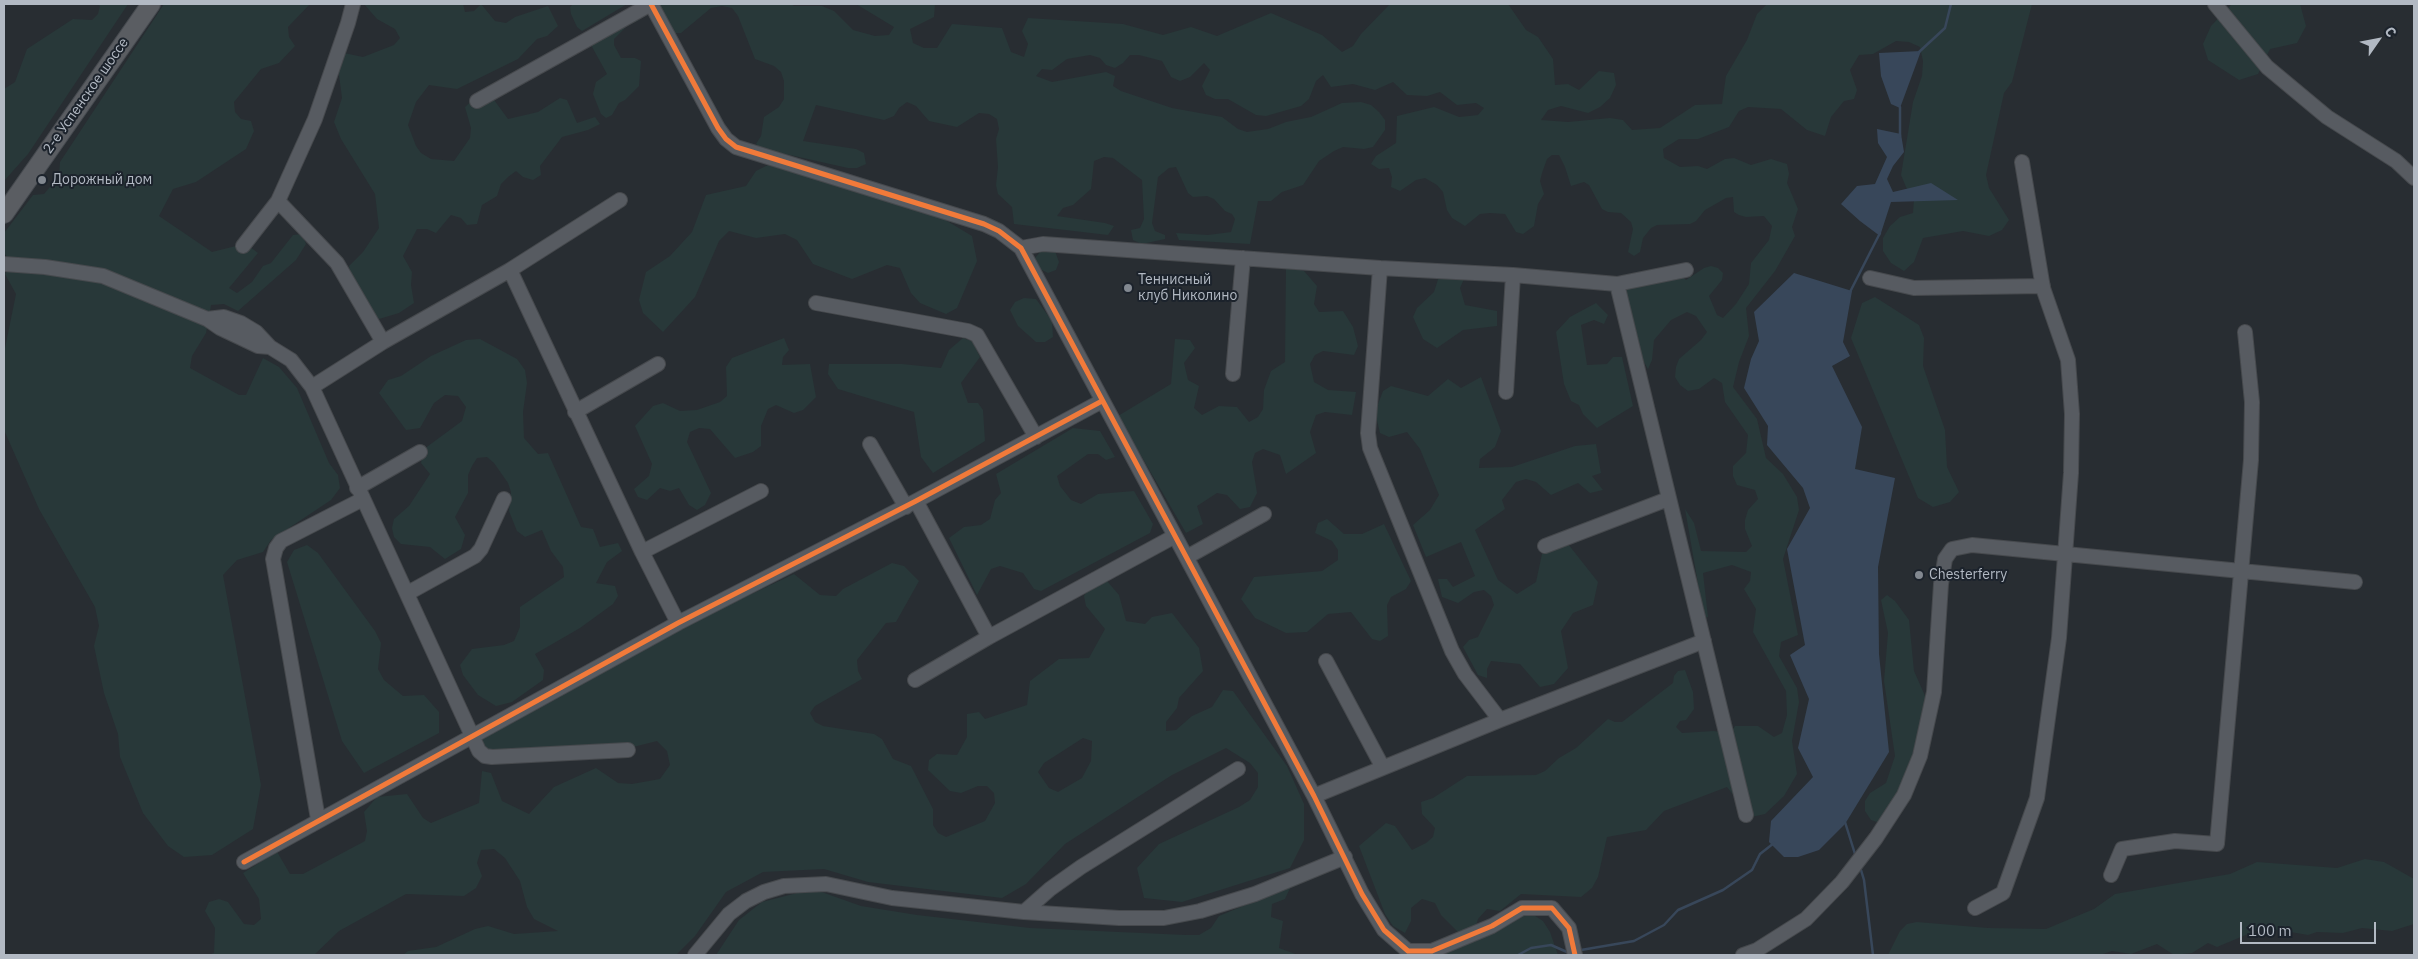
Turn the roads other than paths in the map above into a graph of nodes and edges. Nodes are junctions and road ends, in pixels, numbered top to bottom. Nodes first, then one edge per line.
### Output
1 (151, 4) edge
2 (353, 4) edge
3 (651, 4) edge
4 (2215, 4) edge
5 (477, 101) dead end
6 (2022, 162) dead end
7 (2414, 178) edge
8 (620, 200) dead end
9 (278, 201) junction
10 (4, 214) edge
11 (243, 246) dead end
12 (1021, 248) junction
13 (1243, 258) junction
14 (4, 264) edge
15 (1380, 268) junction
16 (510, 270) junction
17 (1686, 270) dead end
18 (1513, 275) junction
19 (1870, 278) dead end
20 (1617, 284) junction
21 (2043, 286) junction
22 (816, 303) dead end
23 (2245, 332) dead end
24 (383, 342) junction
25 (658, 364) dead end
26 (1233, 374) dead end
27 (312, 387) junction
28 (1506, 392) dead end
29 (1102, 401) junction
30 (575, 412) junction
31 (1036, 437) junction
32 (870, 444) dead end
33 (420, 452) dead end
34 (761, 491) dead end
35 (360, 493) junction
36 (504, 499) dead end
37 (1668, 500) junction
38 (911, 504) junction
39 (1264, 514) dead end
40 (1175, 536) junction
41 (1545, 546) dead end
42 (642, 552) junction
43 (2065, 554) junction
44 (1186, 557) junction
45 (2242, 571) junction
46 (2355, 582) dead end
47 (408, 593) junction
48 (678, 624) junction
49 (989, 637) junction
50 (1704, 641) junction
51 (1326, 661) dead end
52 (915, 680) dead end
53 (1500, 720) junction
54 (472, 737) junction
55 (628, 750) dead end
56 (1382, 766) junction
57 (1238, 769) dead end
58 (1314, 796) junction
59 (1746, 815) dead end
60 (318, 819) junction
61 (1345, 857) junction
62 (244, 862) dead end
63 (2111, 875) dead end
64 (1975, 908) dead end
65 (1024, 912) junction
66 (696, 955) edge
67 (1575, 955) edge
68 (1743, 955) edge

1 - 10 main road, 2-е Успенское шоссе
2 - 9 street
3 - 5 street
3 - 12 street
4 - 7 street
6 - 21 street
8 - 16 street
9 - 11 street
9 - 24 street
12 - 13 street
12 - 29 street
13 - 15 street
13 - 26 street
14 - 27 street
15 - 18 street
15 - 53 street
16 - 24 street
16 - 30 street
17 - 20 street
18 - 20 street
18 - 28 street
19 - 21 street
20 - 37 street
21 - 43 street
22 - 31 street
23 - 45 street
24 - 27 street
25 - 30 street
27 - 35 street
29 - 31 street
29 - 40 street
30 - 42 street
31 - 38 street
32 - 38 street
33 - 35 street
34 - 42 street
35 - 47 street
35 - 60 street
36 - 47 street
37 - 41 street
37 - 50 street
38 - 48 street
38 - 49 street
39 - 44 street
40 - 44 street
40 - 49 street
42 - 48 street
43 - 45 street
43 - 64 street
43 - 68 street
44 - 58 street
45 - 46 street
45 - 63 street
47 - 54 street
48 - 54 street
49 - 52 street
50 - 53 street
50 - 59 street
51 - 56 street
53 - 56 street
54 - 55 street
54 - 60 street
56 - 58 street
57 - 65 street
58 - 61 street
60 - 62 street
61 - 65 street
61 - 67 street
65 - 66 street

